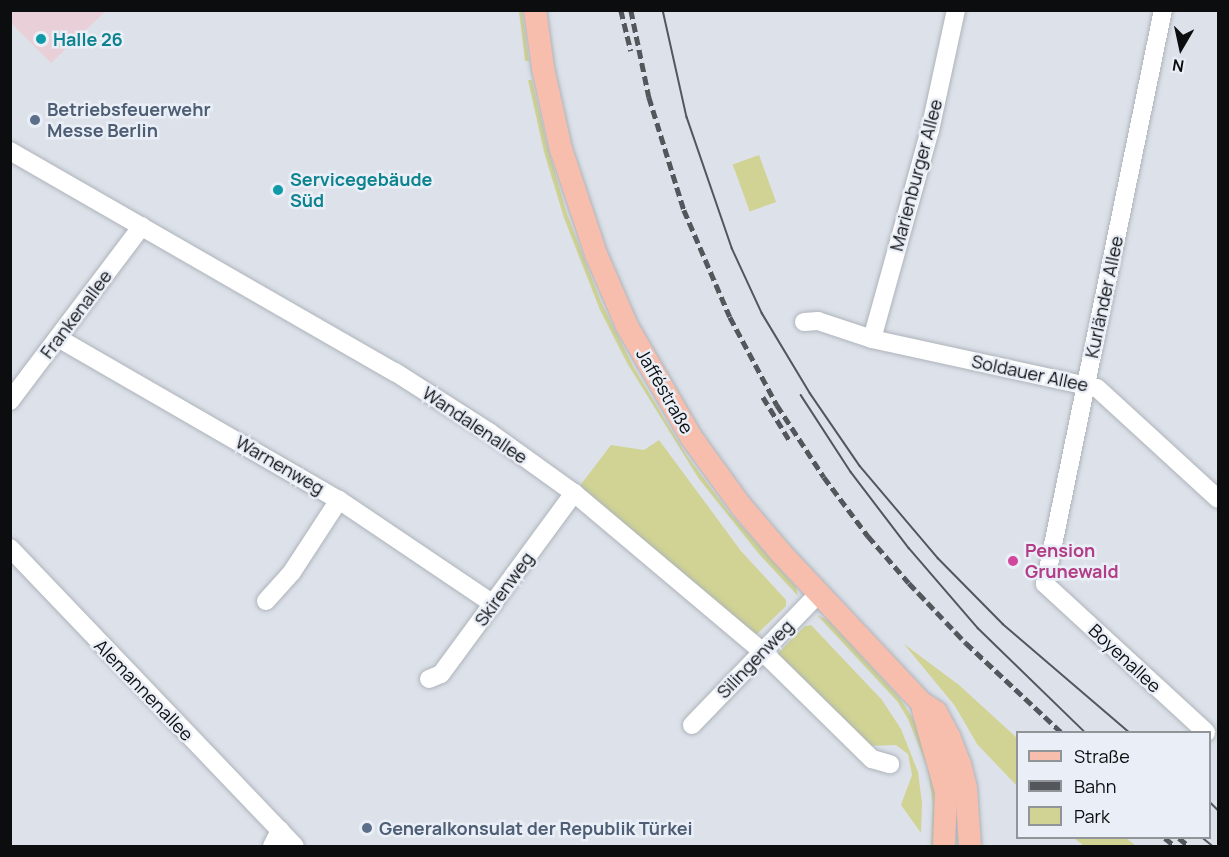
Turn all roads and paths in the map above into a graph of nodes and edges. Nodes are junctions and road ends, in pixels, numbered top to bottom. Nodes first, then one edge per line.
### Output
1 (536, 10) edge
2 (956, 10) edge
3 (1163, 10) edge
4 (10, 151) edge
5 (142, 226) junction
6 (804, 322) dead end
7 (58, 339) junction
8 (872, 339) junction
9 (1085, 385) junction
10 (10, 401) edge
11 (574, 493) junction
12 (1218, 498) edge
13 (339, 500) junction
14 (10, 548) edge
15 (1045, 584) joint
16 (819, 593) junction
17 (267, 601) dead end
18 (493, 604) junction
19 (763, 652) junction
20 (429, 679) dead end
21 (922, 703) junction
22 (692, 725) dead end
23 (1205, 731) edge
24 (890, 764) dead end
25 (276, 838) edge
26 (968, 843) edge
27 (295, 846) edge
28 (944, 846) edge

1 - 16 main road, Jafféstraße
2 - 8 street, Marienburger Allee
3 - 9 street, Kurländer Allee
4 - 5 street, Wandalenallee
5 - 7 street, Frankenallee
5 - 11 street, Wandalenallee
6 - 8 street, Soldauer Allee
7 - 10 street, Frankenallee
7 - 13 street, Warnenweg
8 - 9 street, Soldauer Allee
9 - 12 street, Soldauer Allee
9 - 15 street, Kurländer Allee
11 - 18 street, Skirenweg
11 - 19 street, Wandalenallee
13 - 17 street
13 - 18 street, Warnenweg
14 - 25 street, Alemannenallee
15 - 23 street, Boyenallee
16 - 19 street, Silingenweg
16 - 21 main road, Jafféstraße
18 - 20 street, Skirenweg
19 - 22 street, Silingenweg
19 - 24 street, Wandalenallee
21 - 26 main road, Jafféstraße
21 - 28 main road, Jafféstraße
25 - 27 street, Alemannenallee

